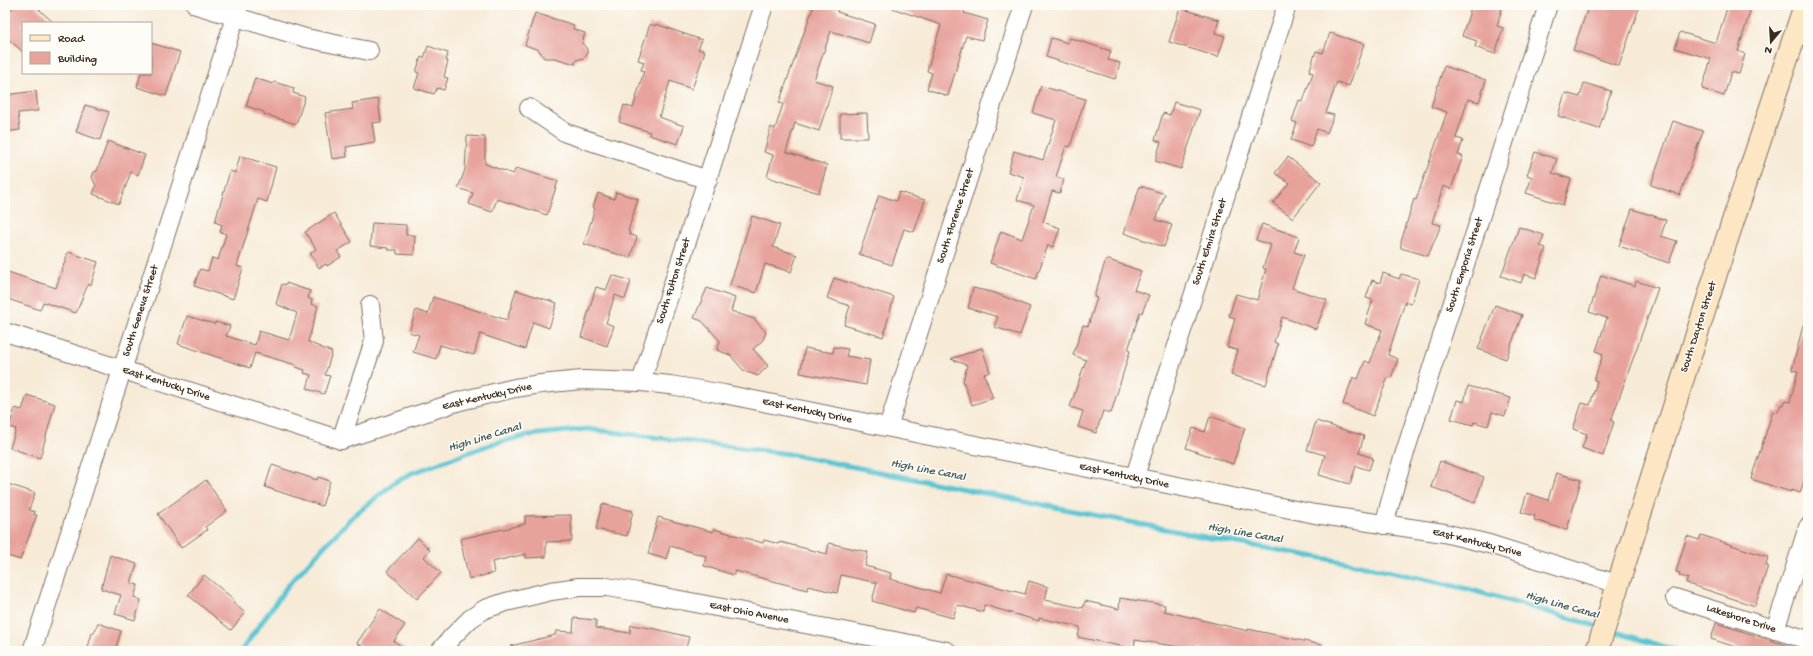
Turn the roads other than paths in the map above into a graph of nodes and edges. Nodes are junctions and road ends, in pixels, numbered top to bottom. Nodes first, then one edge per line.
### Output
1 (196, 5) edge
2 (764, 5) edge
3 (1024, 5) edge
4 (1287, 5) edge
5 (1548, 5) edge
6 (1805, 5) edge
7 (237, 11) edge
8 (369, 51) dead end
9 (529, 108) dead end
10 (708, 180) junction
11 (370, 305) dead end
12 (5, 332) edge
13 (123, 370) junction
14 (641, 382) junction
15 (888, 427) junction
16 (341, 440) junction
17 (1134, 479) junction
18 (1384, 525) junction
19 (1808, 527) edge
20 (1617, 584) junction
21 (1675, 598) dead end
22 (1775, 630) junction
23 (1808, 640) edge
24 (1599, 647) edge
25 (32, 651) edge
26 (440, 651) edge
27 (947, 651) edge

1 - 7 street
2 - 10 street, South Fulton Street
3 - 15 street, South Florence Street
4 - 17 street, South Elmira Street
5 - 18 street, South Emporia Street
6 - 20 street, South Dayton Street
7 - 8 street
7 - 13 street, South Geneva Street
9 - 10 street
10 - 14 street, South Fulton Street
11 - 16 street
12 - 13 street, East Kentucky Drive
13 - 16 street, East Kentucky Drive
13 - 25 street, South Geneva Street
14 - 15 street, East Kentucky Drive
14 - 16 street, East Kentucky Drive
15 - 17 street, East Kentucky Drive
17 - 18 street, East Kentucky Drive
18 - 20 street, East Kentucky Drive
19 - 22 street
20 - 24 street, South Dayton Street
21 - 22 street, Lakeshore Drive
22 - 23 street, Lakeshore Drive
26 - 27 street, East Ohio Avenue

